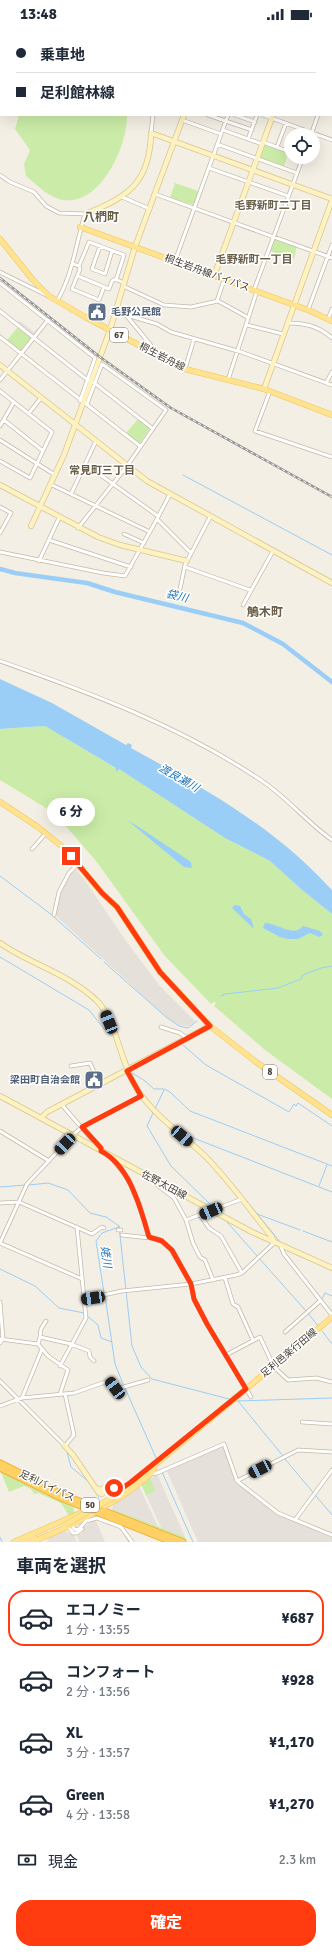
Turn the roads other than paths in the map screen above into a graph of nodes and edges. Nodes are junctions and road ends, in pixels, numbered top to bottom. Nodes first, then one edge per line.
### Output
1 (153, 116) edge
2 (211, 116) edge
3 (228, 116) edge
4 (238, 116) edge
5 (257, 116) edge
6 (272, 116) edge
7 (318, 116) edge
8 (183, 118) edge
9 (226, 121) junction
10 (255, 122) junction
11 (286, 123) junction
12 (298, 128) edge
13 (313, 128) edge
14 (223, 130) junction
15 (252, 130) junction
16 (151, 133) junction
17 (221, 134) junction
18 (320, 137) edge
19 (248, 139) junction
20 (332, 140) edge
21 (174, 142) junction
22 (263, 143) junction
23 (217, 144) junction
24 (277, 147) junction
25 (284, 150) edge
26 (213, 156) junction
27 (257, 158) junction
28 (300, 164) edge
29 (209, 168) junction
30 (253, 170) junction
31 (297, 173) junction
32 (0, 175) edge
33 (248, 182) junction
34 (293, 185) junction
35 (155, 194) junction
36 (288, 196) junction
37 (122, 197) junction
38 (332, 199) edge
39 (194, 208) junction
40 (150, 209) junction
41 (85, 214) junction
42 (234, 223) junction
43 (80, 227) junction
44 (274, 237) junction
45 (0, 239) edge
46 (332, 245) edge
47 (100, 246) junction
48 (135, 247) junction
49 (112, 251) junction
50 (314, 251) junction
51 (328, 256) junction
52 (332, 258) edge
53 (175, 261) junction
54 (73, 264) junction
55 (79, 266) junction
56 (0, 272) edge
57 (78, 276) junction
58 (214, 276) junction
59 (116, 280) junction
60 (225, 280) junction
61 (0, 283) edge
62 (124, 285) junction
63 (104, 287) junction
64 (256, 291) junction
65 (50, 296) junction
66 (57, 301) junction
67 (217, 301) junction
68 (294, 305) junction
69 (332, 309) edge
70 (308, 310) junction
71 (0, 311) edge
72 (116, 312) junction
73 (126, 315) junction
74 (247, 317) junction
75 (48, 320) junction
76 (330, 320) edge
77 (288, 323) junction
78 (247, 325) junction
79 (110, 330) junction
80 (283, 334) junction
81 (0, 337) edge
82 (34, 338) junction
83 (332, 338) edge
84 (194, 339) junction
85 (238, 352) junction
86 (21, 354) junction
87 (159, 356) junction
88 (273, 364) junction
89 (0, 365) edge
90 (185, 369) junction
91 (7, 371) junction
92 (332, 372) edge
93 (0, 380) edge
94 (228, 380) junction
95 (91, 382) junction
96 (326, 383) junction
97 (332, 385) edge
98 (264, 389) junction
99 (0, 391) edge
100 (270, 391) junction
101 (41, 398) junction
102 (14, 402) junction
103 (84, 402) junction
104 (29, 414) junction
105 (332, 415) edge
106 (4, 420) junction
107 (75, 425) junction
108 (0, 426) edge
109 (152, 428) junction
110 (0, 440) edge
111 (96, 442) junction
112 (140, 446) junction
113 (43, 451) junction
114 (332, 457) edge
115 (0, 461) edge
116 (37, 464) junction
117 (85, 464) junction
118 (127, 466) junction
119 (55, 475) junction
120 (50, 484) junction
121 (113, 484) junction
122 (1, 487) edge
123 (71, 494) junction
124 (170, 494) junction
125 (96, 506) junction
126 (0, 507) edge
127 (40, 507) junction
128 (210, 517) junction
129 (59, 518) junction
130 (158, 518) junction
131 (31, 526) dead end
132 (78, 528) junction
133 (150, 532) junction
134 (0, 533) edge
135 (124, 534) dead end
136 (49, 540) junction
137 (144, 543) junction
138 (140, 550) junction
139 (273, 551) junction
140 (0, 552) edge
141 (191, 553) junction
142 (39, 561) junction
143 (187, 561) junction
144 (131, 567) junction
145 (185, 568) junction
146 (332, 583) edge
147 (180, 589) dead end
148 (250, 590) junction
149 (243, 605) dead end
150 (0, 661) edge
151 (0, 802) edge
152 (46, 833) junction
153 (332, 840) edge
154 (32, 849) dead end
155 (78, 864) junction
156 (54, 914) dead end
157 (0, 943) edge
158 (210, 1026) junction
159 (161, 1027) dead end
160 (188, 1039) junction
161 (71, 1066) dead end
162 (127, 1071) junction
163 (100, 1084) junction
164 (0, 1096) edge
165 (141, 1096) junction
166 (62, 1105) junction
167 (332, 1115) edge
168 (41, 1118) junction
169 (82, 1127) junction
170 (0, 1132) edge
171 (73, 1135) junction
172 (101, 1151) junction
173 (110, 1156) junction
174 (49, 1161) junction
175 (154, 1180) junction
176 (242, 1199) junction
177 (19, 1202) junction
178 (0, 1203) edge
179 (211, 1211) junction
180 (200, 1215) junction
181 (186, 1220) junction
182 (77, 1227) junction
183 (104, 1228) dead end
184 (122, 1235) dead end
185 (149, 1237) junction
186 (0, 1243) edge
187 (274, 1243) junction
188 (281, 1247) junction
189 (332, 1268) edge
190 (242, 1273) junction
191 (224, 1278) junction
192 (82, 1279) junction
193 (213, 1280) junction
194 (191, 1284) junction
195 (84, 1299) junction
196 (320, 1301) junction
197 (0, 1302) edge
198 (332, 1316) edge
199 (46, 1321) dead end
200 (285, 1332) dead end
201 (40, 1336) junction
202 (1, 1339) edge
203 (253, 1340) junction
204 (0, 1343) edge
205 (38, 1344) junction
206 (71, 1344) junction
207 (42, 1349) junction
208 (226, 1355) junction
209 (94, 1360) dead end
210 (60, 1366) junction
211 (274, 1367) junction
212 (148, 1380) dead end
213 (0, 1381) edge
214 (332, 1382) edge
215 (246, 1389) junction
216 (60, 1394) junction
217 (65, 1394) junction
218 (251, 1397) dead end
219 (20, 1398) junction
220 (0, 1406) edge
221 (302, 1422) dead end
222 (332, 1424) edge
223 (189, 1437) junction
224 (64, 1446) junction
225 (332, 1452) edge
226 (161, 1460) junction
227 (0, 1463) edge
228 (0, 1468) edge
229 (155, 1468) junction
230 (332, 1471) edge
231 (237, 1481) junction
232 (118, 1494) junction
233 (77, 1505) junction
234 (94, 1509) junction
235 (111, 1513) junction
236 (295, 1520) junction
237 (68, 1523) junction
238 (332, 1534) edge
239 (42, 1540) edge
240 (158, 1540) edge
241 (14, 1542) edge
242 (23, 1542) edge
243 (32, 1542) edge
244 (132, 1542) edge
245 (172, 1542) edge
246 (183, 1542) edge

1 - 16 street
2 - 9 street
3 - 9 street
4 - 10 street
5 - 10 street
6 - 11 street
6 - 22 street
7 - 13 street
8 - 17 street
8 - 21 street
9 - 14 street
9 - 15 street
10 - 15 street
11 - 12 street
11 - 24 street
14 - 17 street
14 - 19 street
15 - 19 street
16 - 21 street
16 - 37 street
17 - 23 street
18 - 20 street
19 - 22 street
21 - 26 street
21 - 35 street
22 - 24 street
22 - 27 street
23 - 26 street
23 - 27 street
24 - 25 street
26 - 29 street
26 - 30 street
27 - 30 street
27 - 31 street
28 - 31 street
29 - 33 street
29 - 39 street
30 - 33 street
30 - 34 street
31 - 34 street
32 - 41 street
33 - 36 street
33 - 42 street
34 - 36 street
34 - 38 street
35 - 39 street
35 - 40 street
36 - 44 street
37 - 40 street
37 - 41 street
38 - 50 street
39 - 42 street
39 - 53 street
40 - 48 street
41 - 43 street
42 - 44 street
42 - 58 street
43 - 48 main road, 桐生岩舟線バイパス
43 - 54 street
44 - 50 street
44 - 64 street
45 - 65 main road, 桐生岩舟線 / 67
46 - 51 street
47 - 49 street
47 - 49 street
47 - 55 street
48 - 53 main road, 桐生岩舟線バイパス
48 - 62 street
49 - 59 street
50 - 51 street
50 - 68 street
51 - 52 street
51 - 70 street
53 - 58 main road, 桐生岩舟線バイパス
54 - 55 street
54 - 66 street
55 - 57 street
56 - 65 street
57 - 63 street
57 - 63 street
58 - 60 main road, 桐生岩舟線バイパス
59 - 62 street
59 - 63 street
60 - 64 main road, 桐生岩舟線バイパス
60 - 67 street
61 - 75 street
62 - 67 street
62 - 72 street
64 - 68 main road, 桐生岩舟線バイパス
64 - 74 street
65 - 66 main road, 桐生岩舟線 / 67
66 - 79 main road, 桐生岩舟線 / 67
67 - 74 street
68 - 70 main road, 桐生岩舟線バイパス
68 - 77 street
69 - 76 street
70 - 76 main road, 桐生岩舟線バイパス
71 - 82 street
72 - 73 street
72 - 79 street
73 - 84 street
73 - 87 street
74 - 78 street
75 - 82 street
75 - 95 street
77 - 80 street
77 - 83 street
78 - 80 street
78 - 85 street
79 - 87 main road, 桐生岩舟線 / 67
79 - 95 street
80 - 88 street
81 - 86 street
82 - 86 street
82 - 95 street
84 - 85 street
84 - 90 street
85 - 88 street
85 - 94 street
86 - 91 street
86 - 103 street
87 - 90 main road, 桐生岩舟線 / 67
88 - 96 street
88 - 98 street
89 - 91 street
90 - 94 main road, 桐生岩舟線 / 67
91 - 93 street
91 - 101 street
92 - 96 street
94 - 98 main road, 桐生岩舟線 / 67
95 - 103 street
95 - 109 street
95 - 109 street
96 - 97 street
98 - 100 main road, 桐生岩舟線 / 67
99 - 102 street
100 - 105 main road, 桐生岩舟線 / 67
100 - 114 street
101 - 104 street
101 - 107 street
102 - 104 street
102 - 106 street
103 - 107 street
103 - 112 street
104 - 113 street
106 - 108 street
106 - 113 street
107 - 111 street
107 - 119 street
109 - 112 street
110 - 116 street
111 - 117 street
111 - 118 street
112 - 118 street
113 - 116 street
115 - 116 street
116 - 119 street
117 - 121 street
117 - 123 street
118 - 121 street
118 - 124 street
119 - 120 street
120 - 123 street
120 - 127 street
121 - 125 street
121 - 130 street
122 - 127 street
123 - 125 street
124 - 128 street
124 - 130 street
125 - 132 street
125 - 133 street
126 - 134 street
127 - 129 street
127 - 131 street
128 - 139 street
128 - 141 street
129 - 132 street
129 - 136 street
130 - 133 street
130 - 141 street
132 - 138 street
133 - 137 street
135 - 137 street
136 - 142 street
136 - 144 street
137 - 138 street
138 - 143 street
138 - 144 street
139 - 146 street
139 - 148 street
140 - 142 street
141 - 143 street
142 - 144 street
143 - 145 street
145 - 147 street
145 - 148 street
148 - 149 street
150 - 153 street
151 - 152 main road, 8
152 - 154 street
152 - 155 main road, 8
155 - 156 street
155 - 158 main road, 8
157 - 162 street
158 - 160 street
158 - 167 main road, 8
159 - 160 street
160 - 162 street
161 - 163 street
162 - 163 street
162 - 165 street
163 - 166 street
164 - 168 street, 佐野太田線
165 - 169 street
165 - 176 street
166 - 168 street
166 - 169 street
168 - 171 street, 佐野太田線
169 - 171 street
169 - 172 street
170 - 174 street
171 - 172 street, 佐野太田線
171 - 174 street
172 - 173 street, 佐野太田線
173 - 175 street, 佐野太田線
173 - 185 street
174 - 177 street
175 - 179 street, 佐野太田線
175 - 181 street
176 - 179 street
176 - 187 street
177 - 178 street
177 - 182 street
177 - 186 street
179 - 180 street
179 - 187 street, 佐野太田線
180 - 181 street
180 - 190 street
181 - 193 street
182 - 183 street
182 - 192 street
184 - 185 street
185 - 194 street
186 - 192 street
187 - 188 street, 佐野太田線
187 - 190 street
188 - 189 street, 佐野太田線
188 - 196 street
190 - 191 street
191 - 193 street
191 - 203 street
192 - 195 street
193 - 194 street
194 - 195 street
194 - 208 street
195 - 206 street
196 - 198 street
196 - 200 street
197 - 202 street
198 - 211 main road, 足利邑楽行田線
199 - 201 street
201 - 205 street
201 - 206 street
202 - 204 street
202 - 205 street
203 - 208 street
203 - 211 street
205 - 207 street
206 - 209 street
206 - 210 street
207 - 210 street
207 - 219 street
208 - 215 street
210 - 216 street
211 - 214 street
211 - 215 main road, 足利邑楽行田線
212 - 217 street
213 - 219 street
215 - 218 street
215 - 223 main road, 足利邑楽行田線
216 - 217 street
216 - 219 street
217 - 224 street
219 - 220 street
219 - 224 street
221 - 222 street
223 - 226 main road
223 - 226 main road, 足利邑楽行田線
224 - 232 street
225 - 231 street
226 - 229 main road, 足利邑楽行田線
227 - 234 highway, 足利バイパス / 50
228 - 233 highway, 足利バイパス / 50
229 - 231 street
229 - 232 main road
229 - 232 main road
230 - 236 street
231 - 236 street
232 - 234 main road
232 - 235 main road
232 - 237 main road, bridge
233 - 234 highway, 足利バイパス / 50
233 - 237 main road
234 - 235 highway, 足利バイパス / 50
234 - 237 main road
234 - 240 highway, 足利バイパス / 50
235 - 246 highway, 足利バイパス / 50
236 - 238 street
237 - 239 main road
237 - 241 main road
237 - 242 main road
237 - 244 street
239 - 243 main road
240 - 245 highway, 足利バイパス / 50

